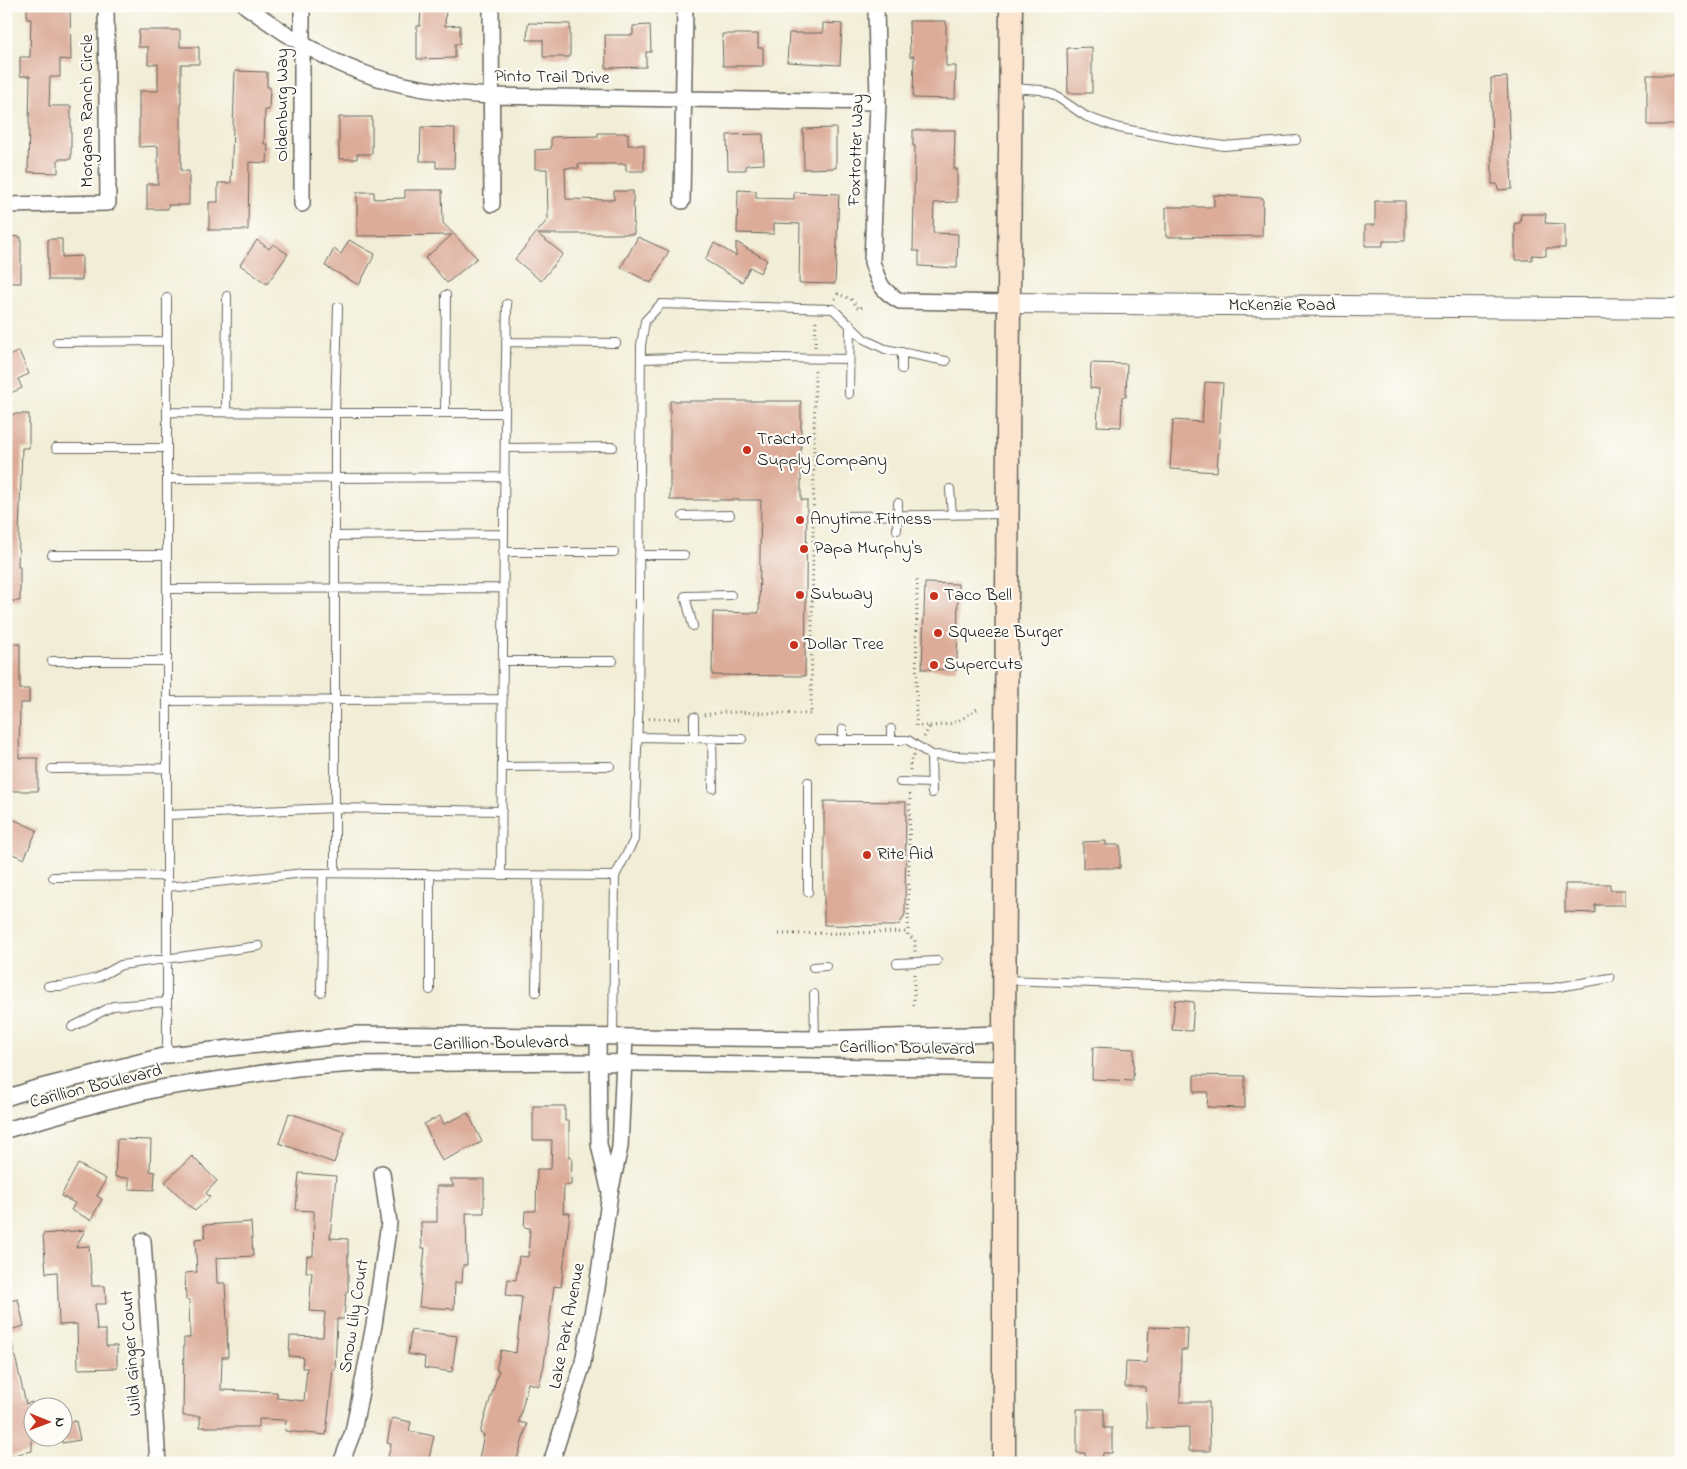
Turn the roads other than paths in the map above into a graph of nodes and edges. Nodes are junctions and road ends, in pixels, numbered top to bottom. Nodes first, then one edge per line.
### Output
1 (106, 6) edge
2 (246, 6) edge
3 (302, 6) edge
4 (491, 6) edge
5 (685, 6) edge
6 (876, 6) edge
7 (1011, 6) edge
8 (303, 46) junction
9 (1010, 88) junction
10 (492, 96) junction
11 (684, 99) junction
12 (878, 102) junction
13 (1296, 140) dead end
14 (682, 201) dead end
15 (302, 204) dead end
16 (492, 204) dead end
17 (6, 205) edge
18 (886, 293) joint
19 (446, 295) dead end
20 (227, 296) dead end
21 (167, 298) dead end
22 (1009, 303) junction
23 (507, 304) dead end
24 (338, 307) dead end
25 (1681, 309) edge
26 (850, 324) junction
27 (167, 341) junction
28 (57, 342) dead end
29 (506, 342) junction
30 (616, 343) dead end
31 (902, 352) junction
32 (641, 359) junction
33 (850, 359) junction
34 (946, 361) dead end
35 (902, 369) dead end
36 (849, 394) dead end
37 (167, 412) junction
38 (226, 412) junction
39 (445, 413) junction
40 (504, 413) junction
41 (335, 414) junction
42 (613, 447) dead end
43 (56, 448) dead end
44 (167, 448) junction
45 (505, 448) junction
46 (505, 477) junction
47 (167, 479) junction
48 (335, 479) junction
49 (950, 490) dead end
50 (898, 504) dead end
51 (1008, 514) junction
52 (730, 515) dead end
53 (952, 515) junction
54 (683, 516) dead end
55 (846, 516) dead end
56 (897, 516) junction
57 (897, 530) dead end
58 (504, 534) junction
59 (335, 536) junction
60 (504, 552) junction
61 (614, 552) dead end
62 (167, 554) junction
63 (52, 555) dead end
64 (639, 555) junction
65 (684, 555) dead end
66 (504, 588) junction
67 (167, 589) junction
68 (336, 589) junction
69 (731, 595) dead end
70 (693, 626) dead end
71 (52, 661) dead end
72 (167, 661) junction
73 (503, 661) junction
74 (613, 661) dead end
75 (336, 699) junction
76 (503, 699) junction
77 (167, 701) junction
78 (694, 717) road end
79 (843, 729) dead end
80 (891, 729) dead end
81 (638, 737) junction
82 (694, 738) junction
83 (712, 738) junction
84 (742, 739) dead end
85 (820, 740) dead end
86 (842, 740) junction
87 (891, 740) junction
88 (931, 755) junction
89 (1006, 758) junction
90 (610, 766) dead end
91 (502, 767) junction
92 (167, 768) junction
93 (52, 769) dead end
94 (808, 782) dead end
95 (900, 782) dead end
96 (932, 783) junction
97 (713, 788) dead end
98 (932, 793) dead end
99 (336, 808) junction
100 (501, 811) junction
101 (167, 815) junction
102 (323, 873) junction
103 (335, 873) junction
104 (430, 874) junction
105 (501, 875) junction
106 (167, 876) junction
107 (538, 876) junction
108 (615, 876) junction
109 (52, 877) dead end
110 (167, 888) junction
111 (808, 892) dead end
112 (259, 946) dead end
113 (167, 958) junction
114 (937, 961) dead end
115 (897, 963) dead end
116 (826, 966) dead end
117 (813, 967) dead end
118 (1610, 978) dead end
119 (1004, 980) junction
120 (48, 986) dead end
121 (430, 990) dead end
122 (321, 992) dead end
123 (536, 992) dead end
124 (814, 994) dead end
125 (167, 1002) junction
126 (72, 1027) dead end
127 (1004, 1034) junction
128 (612, 1037) junction
129 (815, 1039) junction
130 (166, 1055) junction
131 (599, 1062) junction
132 (624, 1063) junction
133 (1004, 1069) junction
134 (6, 1098) edge
135 (6, 1130) edge
136 (382, 1173) dead end
137 (610, 1193) junction
138 (143, 1242) dead end
139 (158, 1463) edge
140 (341, 1463) edge
141 (551, 1463) edge
142 (1004, 1463) edge

1 - 17 street, Morgans Ranch Circle
2 - 8 street, Pinto Trail Drive
3 - 8 street, Oldenburg Way
4 - 10 street
5 - 11 street
6 - 12 street, Foxtrotter Way
7 - 9 main road
8 - 10 street, Pinto Trail Drive
8 - 15 street, Oldenburg Way
9 - 13 lane
9 - 22 main road
10 - 11 street, Pinto Trail Drive
10 - 16 street
11 - 12 street, Pinto Trail Drive
11 - 14 street
12 - 18 street, Foxtrotter Way
18 - 22 street, McKenzie Road
19 - 39 lane
20 - 38 lane
21 - 27 lane
22 - 25 street, McKenzie Road
22 - 51 main road
23 - 29 lane
24 - 41 lane
26 - 31 lane
26 - 32 lane
26 - 33 lane
27 - 28 lane
27 - 37 lane
29 - 30 lane
29 - 40 lane
31 - 34 lane
31 - 35 lane
32 - 33 lane
32 - 64 lane
33 - 36 lane
37 - 38 lane
37 - 44 lane
38 - 41 lane
39 - 40 lane
39 - 41 lane
40 - 45 lane
41 - 48 lane
42 - 45 lane
43 - 44 lane
44 - 47 lane
45 - 46 lane
46 - 48 lane
46 - 58 lane
47 - 48 lane
47 - 62 lane
48 - 59 lane
49 - 53 lane
50 - 56 lane
51 - 53 lane
51 - 89 main road
52 - 54 lane
53 - 56 lane
55 - 56 lane
56 - 57 lane
58 - 59 lane
58 - 60 lane
59 - 68 lane
60 - 61 lane
60 - 66 lane
62 - 63 lane
62 - 67 lane
64 - 65 lane
64 - 81 lane
66 - 68 lane
66 - 73 lane
67 - 68 lane
67 - 72 lane
68 - 75 lane
69 - 70 lane
71 - 72 lane
72 - 77 lane
73 - 74 lane
73 - 76 lane
75 - 76 lane
75 - 77 lane
75 - 99 lane
76 - 91 lane
77 - 92 lane
78 - 82 lane
79 - 86 lane
80 - 87 lane
81 - 82 lane
81 - 108 lane
82 - 83 lane
83 - 84 lane
83 - 97 lane
85 - 86 lane
86 - 87 lane
87 - 88 lane
88 - 89 lane
88 - 96 lane
89 - 119 main road
90 - 91 lane
91 - 100 lane
92 - 93 lane
92 - 101 lane
94 - 111 lane
95 - 96 lane
96 - 98 lane
99 - 100 lane
99 - 101 lane
99 - 103 lane
100 - 105 lane
101 - 106 lane
102 - 103 lane
102 - 110 lane
102 - 122 lane
103 - 104 lane
104 - 105 lane
104 - 121 lane
105 - 107 lane
106 - 109 lane
106 - 110 lane
107 - 108 lane
107 - 123 lane
108 - 128 lane
110 - 113 lane
112 - 113 lane
113 - 120 lane
113 - 125 lane
114 - 115 lane
116 - 117 lane
118 - 119 lane
119 - 127 main road
124 - 129 lane
125 - 126 lane
125 - 130 lane
127 - 129 street, Carillion Boulevard
127 - 133 main road
128 - 129 street, Carillion Boulevard
128 - 130 street, Carillion Boulevard
128 - 131 street, Lake Park Avenue
128 - 132 street, Lake Park Avenue
130 - 134 street, Carillion Boulevard
131 - 132 street, Carillion Boulevard
131 - 135 street, Carillion Boulevard
131 - 137 street, Lake Park Avenue
132 - 133 street, Carillion Boulevard
132 - 137 street, Lake Park Avenue
133 - 142 main road
136 - 140 street, Snow Lily Court
137 - 141 street, Lake Park Avenue
138 - 139 street, Wild Ginger Court

